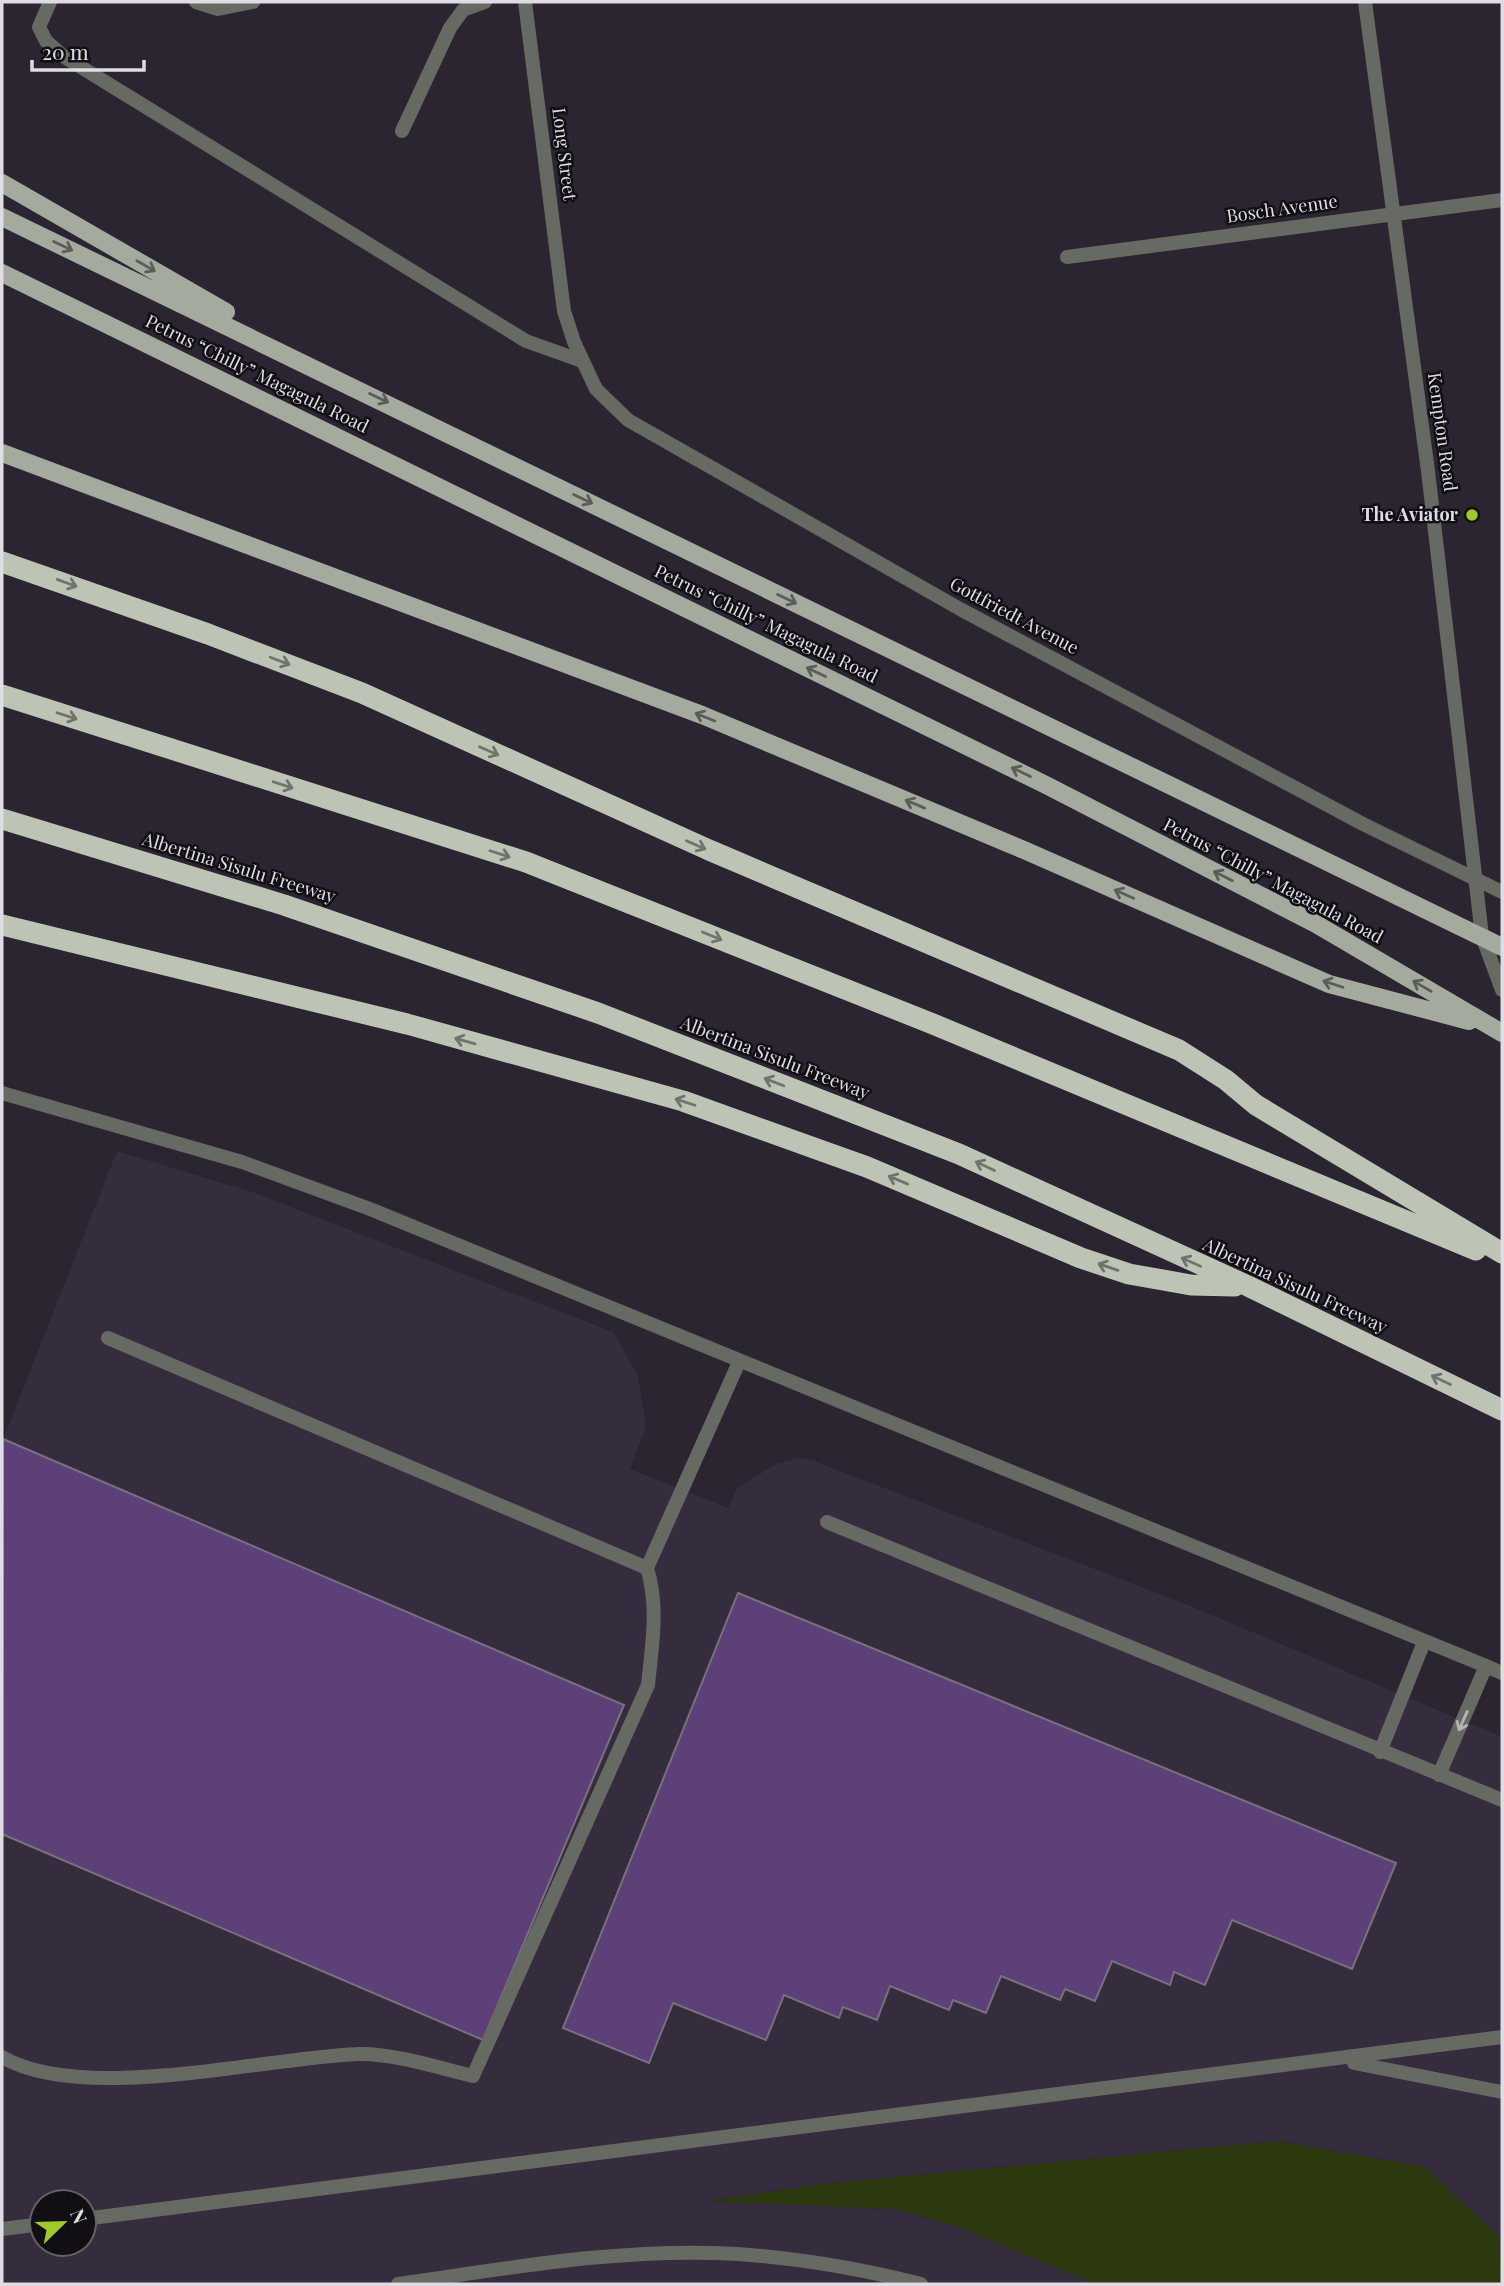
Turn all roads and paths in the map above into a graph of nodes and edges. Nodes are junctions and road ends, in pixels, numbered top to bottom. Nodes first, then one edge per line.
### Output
1 (50, 2) edge
2 (196, 2) edge
3 (253, 2) edge
4 (485, 2) edge
5 (525, 2) edge
6 (1365, 2) edge
7 (402, 131) dead end
8 (2, 183) edge
9 (1502, 201) edge
10 (1391, 213) junction
11 (2, 217) edge
12 (1067, 257) dead end
13 (2, 273) edge
14 (564, 312) joint
15 (582, 361) junction
16 (344, 381) junction
17 (2, 453) edge
18 (2, 562) edge
19 (2, 695) edge
20 (2, 819) edge
21 (1477, 877) junction
22 (1502, 892) edge
23 (2, 925) edge
24 (1482, 936) junction
25 (1502, 947) edge
26 (1502, 990) edge
27 (1498, 1030) edge
28 (2, 1093) edge
29 (1502, 1253) edge
30 (1502, 1261) edge
31 (1248, 1286) junction
32 (108, 1338) dead end
33 (739, 1362) junction
34 (1502, 1410) edge
35 (827, 1522) dead end
36 (647, 1568) junction
37 (1424, 1642) junction
38 (1486, 1666) junction
39 (1502, 1673) edge
40 (1380, 1752) junction
41 (1439, 1775) junction
42 (1502, 1800) edge
43 (1502, 2037) edge
44 (2, 2057) edge
45 (1342, 2060) junction
46 (1502, 2092) edge
47 (98, 2217) edge
48 (28, 2226) edge
49 (2, 2229) edge
50 (398, 2284) edge
51 (921, 2284) edge

1 - 15 street
2 - 3 street
4 - 7 street
5 - 14 street, Long Street
6 - 10 street, Kempton Road
8 -> 16 main road
9 - 10 street, Bosch Avenue
10 - 12 street, Bosch Avenue
10 - 21 street, Kempton Road
11 -> 16 main road, Petrus “Chilly” Magagula Road
27 -> 13 main road, Petrus “Chilly” Magagula Road
14 - 15 street, Gottfriedt Avenue
15 - 21 street, Gottfriedt Avenue
16 -> 24 main road, Petrus “Chilly” Magagula Road
27 -> 17 main road
18 -> 29 highway
19 -> 30 highway
31 -> 20 highway, Albertina Sisulu Freeway
21 - 22 street, Gottfriedt Avenue
21 - 24 street, Kempton Road
31 -> 23 highway
24 - 25 main road, Petrus “Chilly” Magagula Road
24 - 26 street, Kempton Road
28 - 33 street
34 -> 31 highway, Albertina Sisulu Freeway
32 - 36 street
33 - 36 street
33 - 37 street
35 - 40 street
36 - 44 street
37 - 38 street
37 - 40 street
38 - 39 street
38 -> 41 street
40 - 41 street
41 - 42 street
43 - 45 street
45 - 46 street
45 - 47 street
48 - 49 street
50 - 51 street

